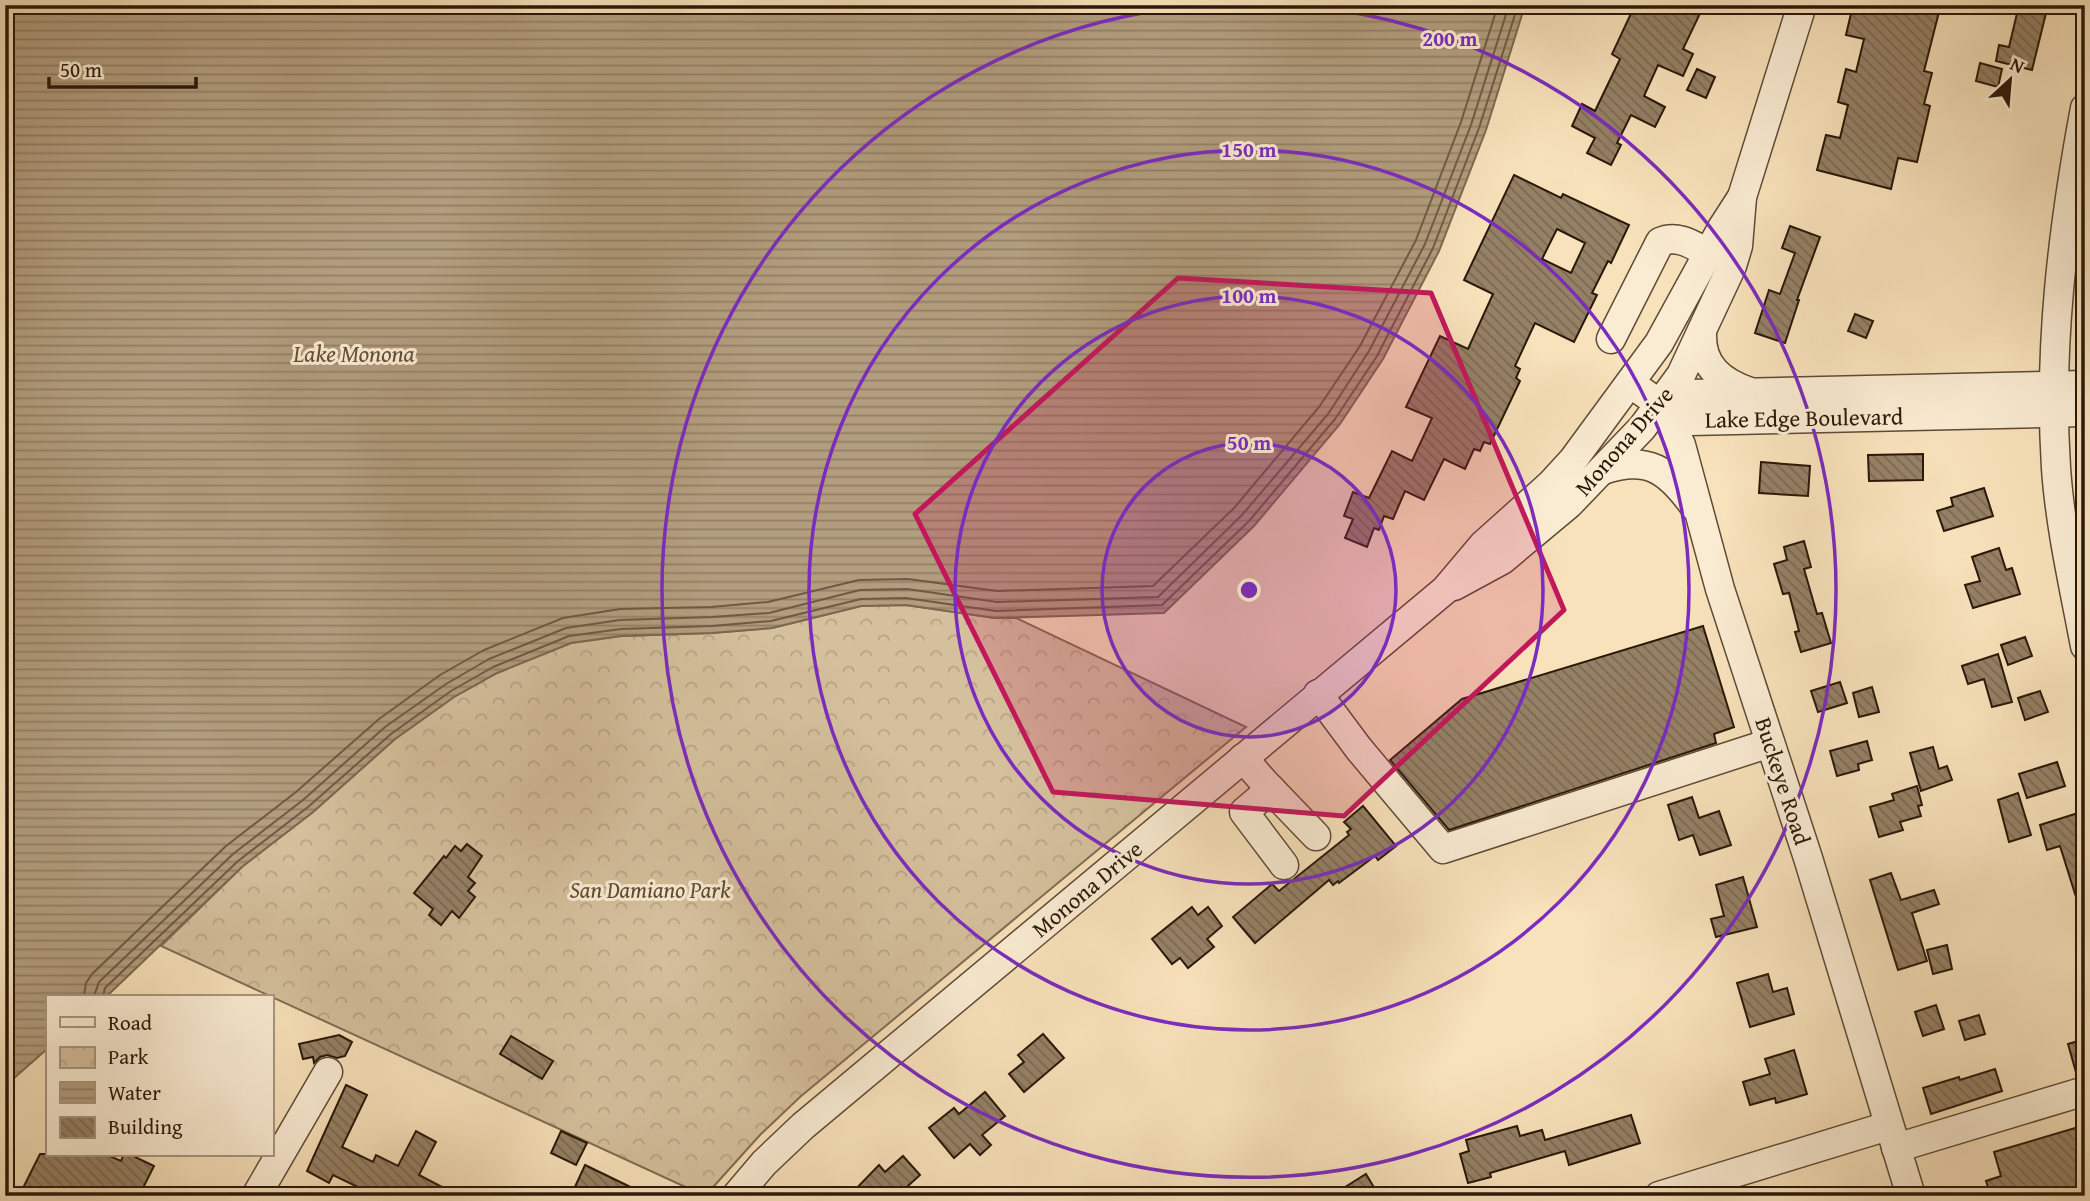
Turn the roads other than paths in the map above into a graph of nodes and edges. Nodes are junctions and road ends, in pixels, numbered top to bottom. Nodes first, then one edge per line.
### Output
1 (1802, 5) edge
2 (2085, 108) edge
3 (1742, 197) junction
4 (1708, 253) junction
5 (1702, 334) junction
6 (1611, 339) dead end
7 (1630, 383) junction
8 (2085, 385) edge
9 (1750, 392) junction
10 (2054, 400) junction
11 (1661, 405) junction
12 (2085, 412) edge
13 (1603, 470) junction
14 (1702, 517) junction
15 (1445, 590) junction
16 (2085, 646) edge
17 (1318, 694) junction
18 (1770, 743) junction
19 (1243, 758) junction
20 (1218, 779) junction
21 (1271, 789) junction
22 (1244, 812) junction
23 (1316, 836) dead end
24 (1284, 864) dead end
25 (328, 1072) dead end
26 (2085, 1091) edge
27 (1892, 1137) junction
28 (256, 1196) edge
29 (736, 1196) edge
30 (1659, 1196) edge
31 (1911, 1196) edge

1 - 3 street, Monona Drive
2 - 10 street
3 - 4 street, Monona Drive
3 - 5 street, Monona Drive
4 - 6 street
4 - 7 street, Monona Drive
5 - 9 street
5 - 11 street, Monona Drive
7 - 11 street, Buckeye Road
7 - 15 street, Monona Drive
8 - 10 street, Lake Edge Boulevard
9 - 10 street, Lake Edge Boulevard
9 - 11 street, Lake Edge Boulevard
10 - 11 street, Lake Edge Boulevard
10 - 12 street, Lake Edge Boulevard
10 - 16 street
11 - 13 street, Monona Drive
11 - 14 street, Buckeye Road
13 - 14 street
13 - 15 street, Monona Drive
14 - 18 street, Buckeye Road
15 - 17 street, Monona Drive
17 - 18 street
17 - 19 street, Monona Drive
18 - 27 street, Buckeye Road
19 - 20 street, Monona Drive
19 - 21 street
20 - 22 street
20 - 29 street, Monona Drive
21 - 22 street
21 - 23 street
22 - 24 street
25 - 28 street
26 - 27 street
27 - 30 street
27 - 31 street, Buckeye Road

